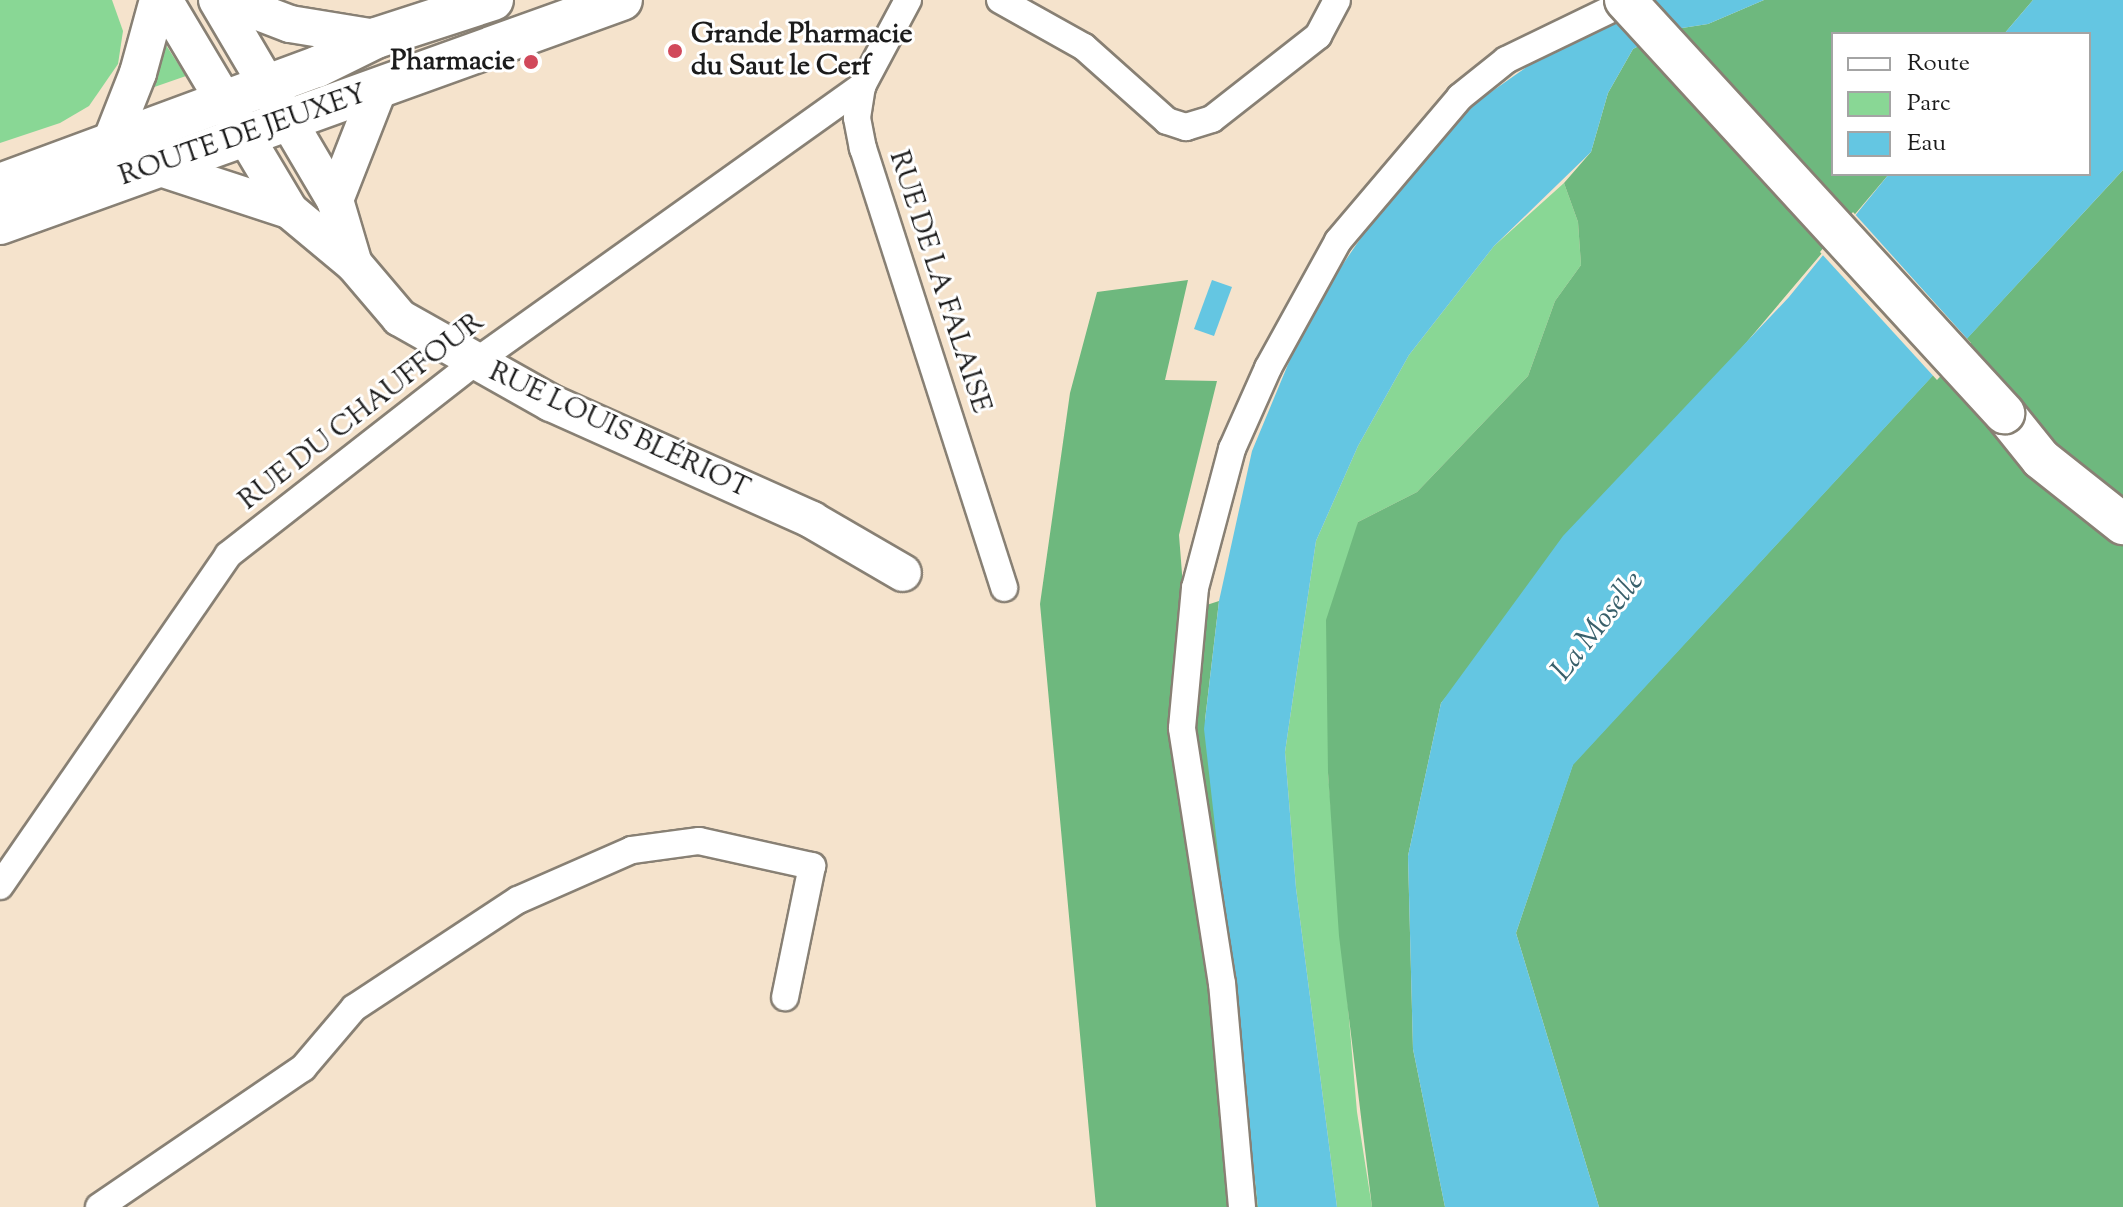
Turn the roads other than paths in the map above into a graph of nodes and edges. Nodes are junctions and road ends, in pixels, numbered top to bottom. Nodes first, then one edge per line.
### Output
1 (158, 0) edge
2 (164, 0) edge
3 (217, 0) edge
4 (227, 0) edge
5 (493, 0) edge
6 (622, 0) edge
7 (908, 0) edge
8 (1000, 0) edge
9 (1627, 0) edge
10 (1337, 1) edge
11 (376, 38) junction
12 (268, 85) junction
13 (862, 86) junction
14 (379, 88) junction
15 (224, 100) junction
16 (289, 120) junction
17 (245, 136) junction
18 (110, 144) junction
19 (154, 166) junction
20 (0, 184) edge
21 (335, 200) junction
22 (289, 210) junction
23 (0, 224) edge
24 (354, 264) junction
25 (474, 363) junction
26 (2123, 524) edge
27 (903, 573) dead end
28 (1004, 588) dead end
29 (0, 886) edge
30 (785, 997) dead end
31 (132, 1199) edge
32 (99, 1207) edge
33 (1242, 1207) edge

1 - 18 street
2 - 15 street, RUE LOUIS BLÉRIOT
3 - 12 street, RUE LOUIS BLÉRIOT
4 - 11 street
5 - 11 main road, ROUTE DE JEUXEY
6 - 14 main road, ROUTE DE JEUXEY
7 - 13 street, RUE DE LA FALAISE
8 - 10 street
9 - 26 main road, bridge
9 - 33 street
11 - 12 main road, ROUTE DE JEUXEY
12 - 15 main road, ROUTE DE JEUXEY
12 - 16 street, RUE LOUIS BLÉRIOT
13 - 25 street, RUE DU CHAUFFOUR
13 - 28 street, RUE DE LA FALAISE
14 - 16 main road, ROUTE DE JEUXEY
14 - 21 street
15 - 17 street, RUE LOUIS BLÉRIOT
15 - 18 main road, ROUTE DE JEUXEY
16 - 17 main road, ROUTE DE JEUXEY
16 - 21 street, RUE LOUIS BLÉRIOT
17 - 19 main road, ROUTE DE JEUXEY
17 - 22 street, RUE LOUIS BLÉRIOT
18 - 20 main road, ROUTE DE JEUXEY
19 - 22 street, RUE LOUIS BLÉRIOT
19 - 23 main road, ROUTE DE JEUXEY
21 - 24 street, RUE LOUIS BLÉRIOT
22 - 24 street, RUE LOUIS BLÉRIOT
24 - 25 street, RUE LOUIS BLÉRIOT
25 - 27 street, RUE LOUIS BLÉRIOT
25 - 29 street, RUE DU CHAUFFOUR
30 - 31 street
31 - 32 street

